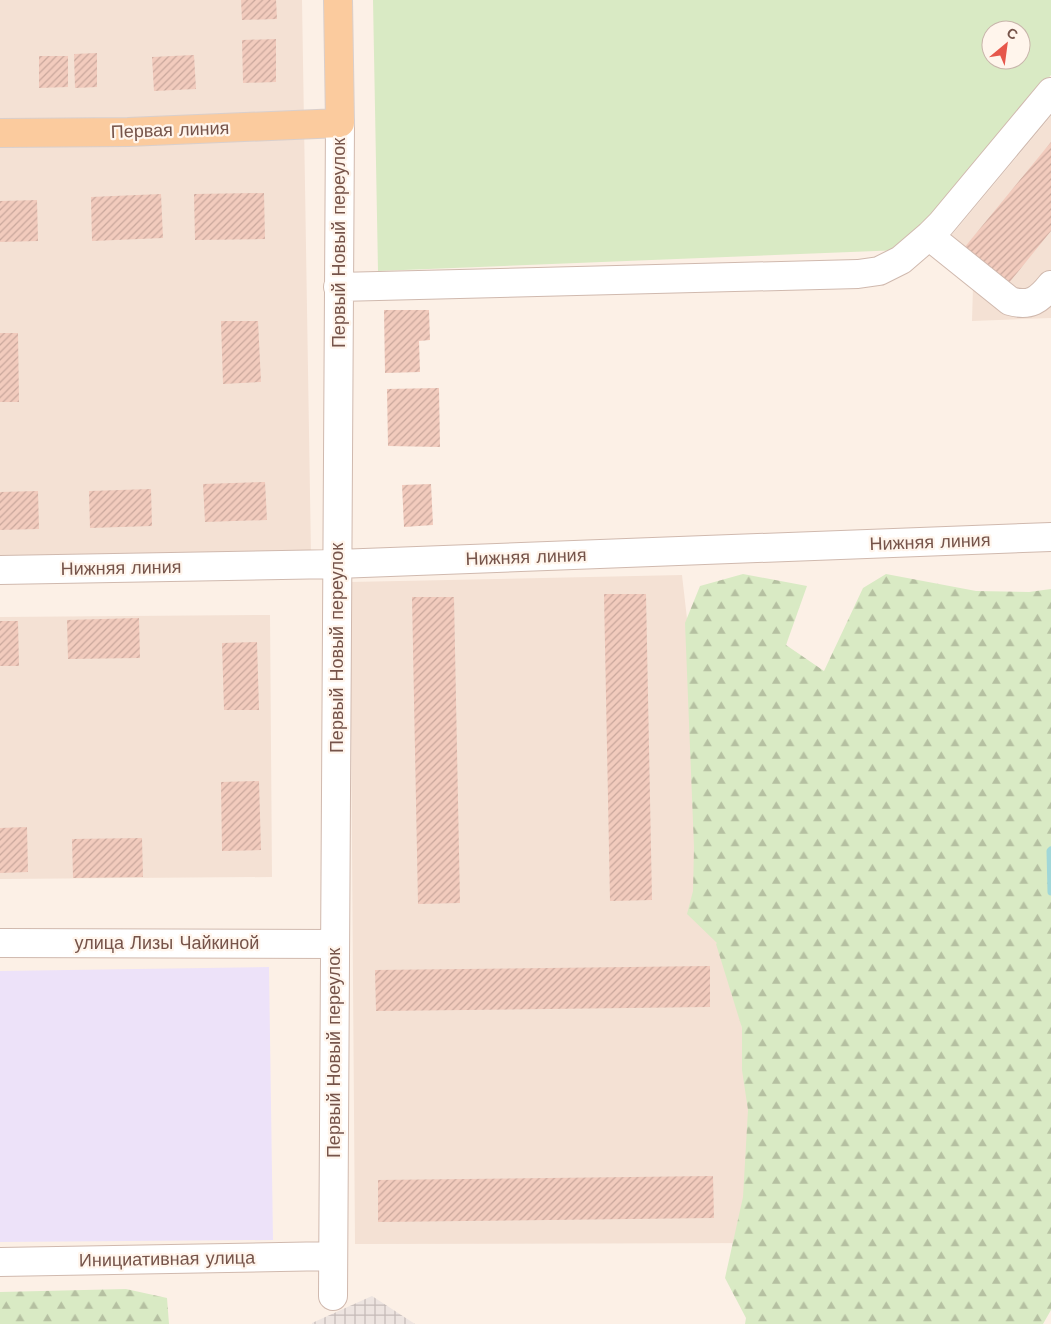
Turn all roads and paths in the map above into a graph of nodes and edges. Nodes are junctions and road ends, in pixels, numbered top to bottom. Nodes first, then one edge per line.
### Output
1 (338, 0) edge
2 (1051, 92) edge
3 (340, 122) junction
4 (0, 133) edge
5 (929, 236) junction
6 (1051, 285) edge
7 (338, 287) junction
8 (1051, 537) edge
9 (337, 564) junction
10 (0, 570) edge
11 (0, 942) edge
12 (335, 944) junction
13 (333, 1256) junction
14 (0, 1262) edge
15 (333, 1296) dead end

1 - 3 main road, Первый Новый переулок
2 - 5 street
3 - 4 main road, Первая линия
3 - 7 street, Первый Новый переулок
5 - 6 street
5 - 7 street
7 - 9 street, Первый Новый переулок
8 - 9 street, Нижняя линия
9 - 10 street, Нижняя линия
9 - 12 street, Первый Новый переулок
11 - 12 street, улица Лизы Чайкиной
12 - 13 street, Первый Новый переулок
13 - 14 street, Инициативная улица
13 - 15 street, Первый Новый переулок

